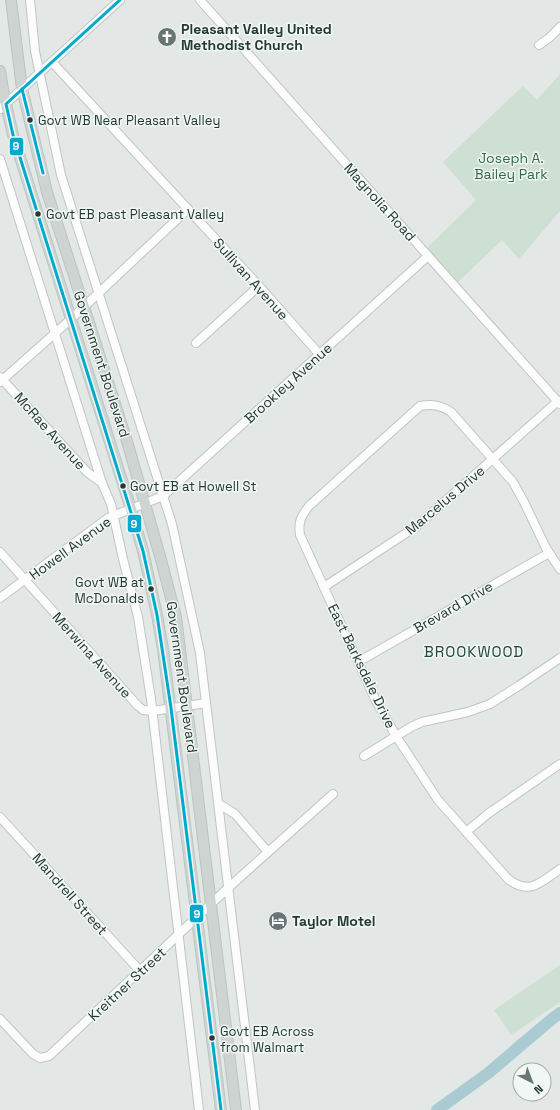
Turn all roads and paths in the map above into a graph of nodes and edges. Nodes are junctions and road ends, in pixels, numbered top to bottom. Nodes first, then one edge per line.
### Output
1 (11, 0) edge
2 (30, 0) edge
3 (120, 0) edge
4 (200, 0) edge
5 (560, 27) edge
6 (539, 45) dead end
7 (52, 62) junction
8 (0, 71) edge
9 (40, 73) junction
10 (22, 89) junction
11 (3, 107) edge
12 (0, 159) edge
13 (188, 209) junction
14 (428, 256) junction
15 (259, 286) junction
16 (99, 293) junction
17 (84, 307) junction
18 (71, 319) junction
19 (55, 333) junction
20 (196, 343) dead end
21 (320, 355) junction
22 (1, 380) edge
23 (559, 403) edge
24 (494, 459) junction
25 (102, 483) junction
26 (163, 496) junction
27 (144, 504) junction
28 (131, 509) junction
29 (114, 516) junction
30 (0, 552) edge
31 (549, 553) junction
32 (560, 569) edge
33 (25, 580) junction
34 (324, 587) junction
35 (0, 598) edge
36 (560, 658) edge
37 (358, 662) junction
38 (206, 702) junction
39 (188, 706) junction
40 (171, 708) junction
41 (153, 711) junction
42 (396, 736) junction
43 (364, 756) dead end
44 (560, 764) edge
45 (333, 794) dead end
46 (219, 804) junction
47 (0, 817) edge
48 (466, 832) junction
49 (268, 852) junction
50 (560, 869) edge
51 (228, 888) junction
52 (211, 905) junction
53 (197, 918) junction
54 (179, 934) junction
55 (140, 971) junction
56 (0, 1018) edge
57 (199, 1110) edge
58 (220, 1110) edge
59 (236, 1110) edge
60 (255, 1110) edge

1 - 10 main road, Government Boulevard
2 - 9 street, Government Boulevard
3 - 7 street
4 - 14 street, Magnolia Road
5 - 6 street
7 - 9 street
7 - 13 street, Sullivan Avenue
8 - 11 main road, Government Boulevard
9 - 10 street
9 - 16 street, Government Boulevard
10 - 11 street
10 - 17 main road, Government Boulevard
11 - 18 main road, Government Boulevard
12 - 19 street
13 - 15 street, Sullivan Avenue
13 - 16 street
14 - 21 street, Brookley Avenue
14 - 23 street, Magnolia Road
15 - 20 street
15 - 21 street, Sullivan Avenue
16 - 17 street
16 - 26 street, Government Boulevard
17 - 18 street
17 - 27 main road, Government Boulevard
18 - 19 street
18 - 28 main road, Government Boulevard
19 - 22 street
19 - 25 street
21 - 26 street, Brookley Avenue
22 - 25 street, McRae Avenue
23 - 24 street, Marcelus Drive
24 - 31 street
24 - 34 street, Marcelus Drive
24 - 34 street, East Barksdale Drive
25 - 29 street
26 - 27 street, Brookley Avenue
26 - 38 street, Government Boulevard
27 - 28 street, Howell Avenue
27 - 39 main road, Government Boulevard
28 - 29 street, Howell Avenue
28 - 40 main road, Government Boulevard
29 - 33 street, Howell Avenue
29 - 41 street
30 - 33 street, Merwina Avenue
31 - 32 street
31 - 37 street, Brevard Drive
33 - 35 street, Howell Avenue
33 - 41 street, Merwina Avenue
34 - 37 street, East Barksdale Drive
36 - 42 street
37 - 42 street, East Barksdale Drive
38 - 39 street
38 - 46 street, Government Boulevard
39 - 40 street
39 - 52 main road, Government Boulevard
40 - 41 street
40 - 53 main road, Government Boulevard
41 - 54 street
42 - 43 street
42 - 48 street, East Barksdale Drive
44 - 48 street
45 - 49 street, Kreitner Street
46 - 49 street
46 - 51 street, Government Boulevard
47 - 55 street, Mandrell Street
48 - 50 street, East Barksdale Drive
49 - 51 street, Kreitner Street
51 - 52 street, Kreitner Street
51 - 60 street, Government Boulevard
52 - 53 street, Kreitner Street
52 - 59 main road, Government Boulevard
53 - 54 street, Kreitner Street
53 - 58 main road, Government Boulevard
54 - 55 street, Kreitner Street
54 - 57 street
55 - 56 street, Kreitner Street

